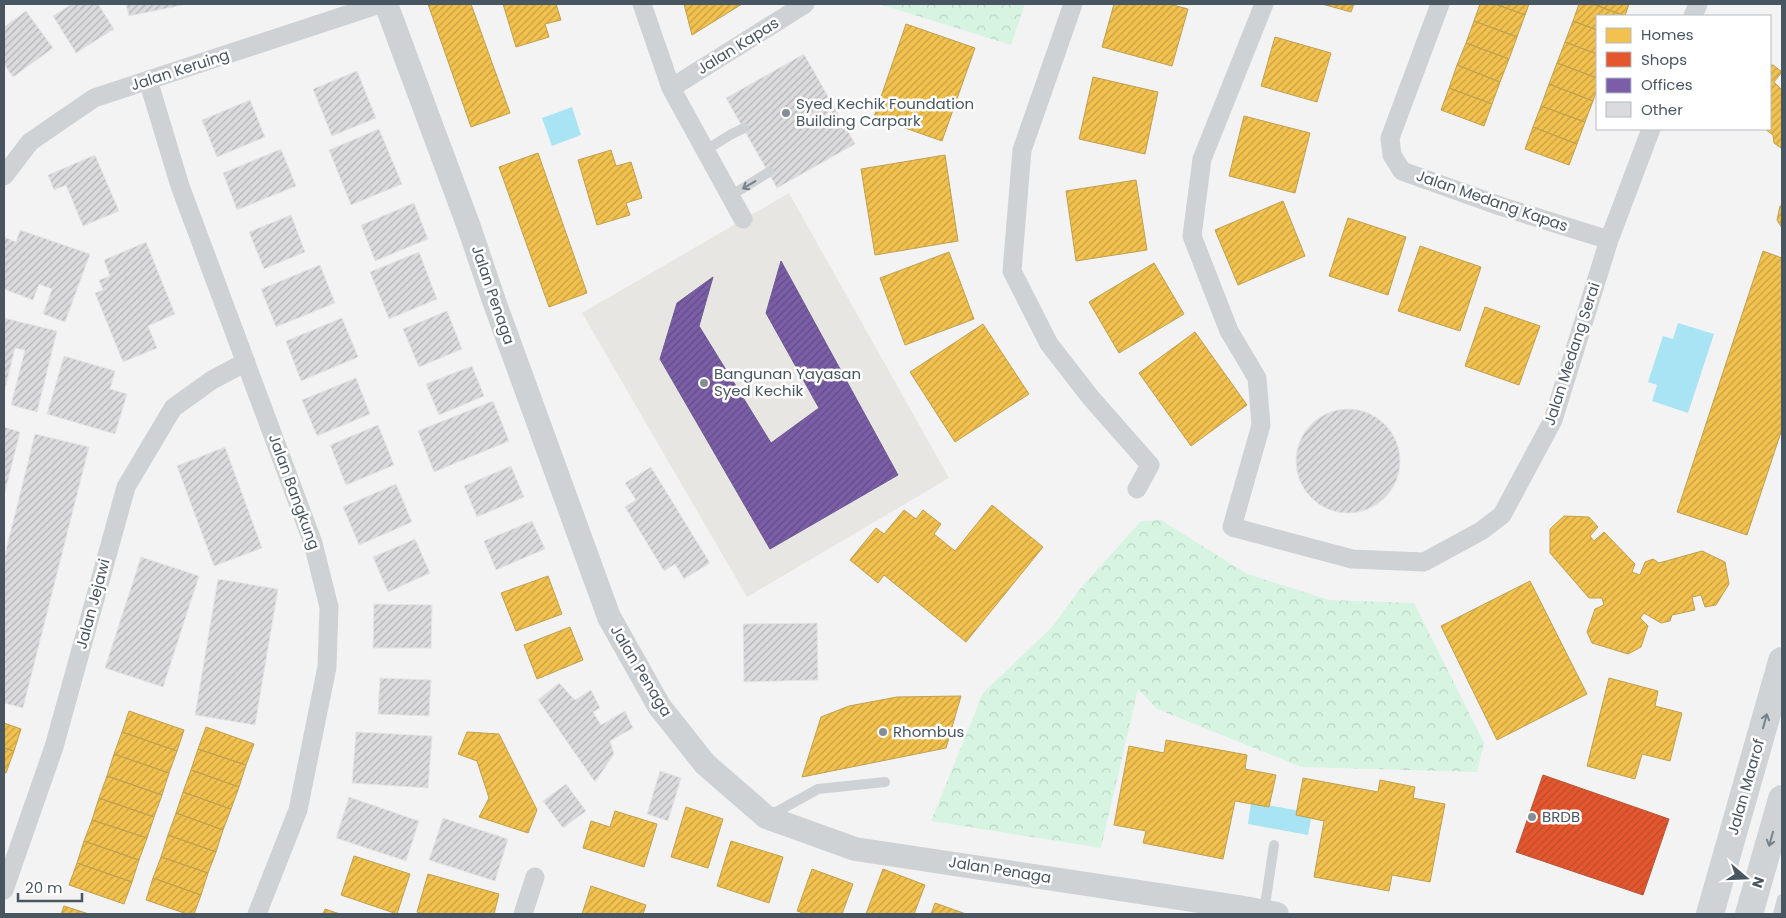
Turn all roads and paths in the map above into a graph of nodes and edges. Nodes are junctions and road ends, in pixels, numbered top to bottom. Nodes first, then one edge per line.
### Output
1 (380, 4) edge
2 (386, 4) edge
3 (642, 4) edge
4 (805, 4) edge
5 (1073, 4) edge
6 (1264, 4) edge
7 (1440, 4) edge
8 (148, 80) junction
9 (671, 88) junction
10 (744, 128) dead end
11 (1651, 130) edge
12 (706, 150) junction
13 (769, 172) dead end
14 (4, 176) edge
15 (730, 196) junction
16 (743, 219) dead end
17 (1609, 240) junction
18 (246, 362) junction
19 (1136, 489) dead end
20 (1782, 661) edge
21 (885, 782) dead end
22 (1782, 799) edge
23 (766, 818) junction
24 (1274, 845) dead end
25 (1722, 869) junction
26 (535, 877) dead end
27 (4, 890) edge
28 (1782, 899) edge
29 (1237, 910) edge
30 (1270, 913) edge
31 (257, 914) edge
32 (523, 914) edge
33 (1693, 914) edge
34 (1710, 914) edge
35 (1749, 914) edge
36 (1778, 914) edge

1 - 8 street, Jalan Keruing
2 - 23 street, Jalan Penaga
3 - 9 street
4 - 9 street, Jalan Kapas
5 - 19 street
6 - 17 street, Jalan Medang Serai
7 - 17 street, Jalan Medang Kapas
8 - 14 street, Jalan Keruing
8 - 18 street, Jalan Bangkung
9 - 12 street
10 - 12 lane
11 - 17 street, Jalan Medang Serai
12 - 15 street
13 -> 15 lane
15 - 16 street
18 - 27 street, Jalan Jejawi
18 - 31 street, Jalan Bangkung
25 -> 20 main road, Jalan Maarof
21 - 23 lane
22 -> 35 main road
23 - 29 street, Jalan Penaga
24 - 30 lane
25 - 33 main road
25 - 34 main road, Jalan Maarof
26 - 32 street
28 - 36 lane
29 - 30 street, Jalan Penaga

